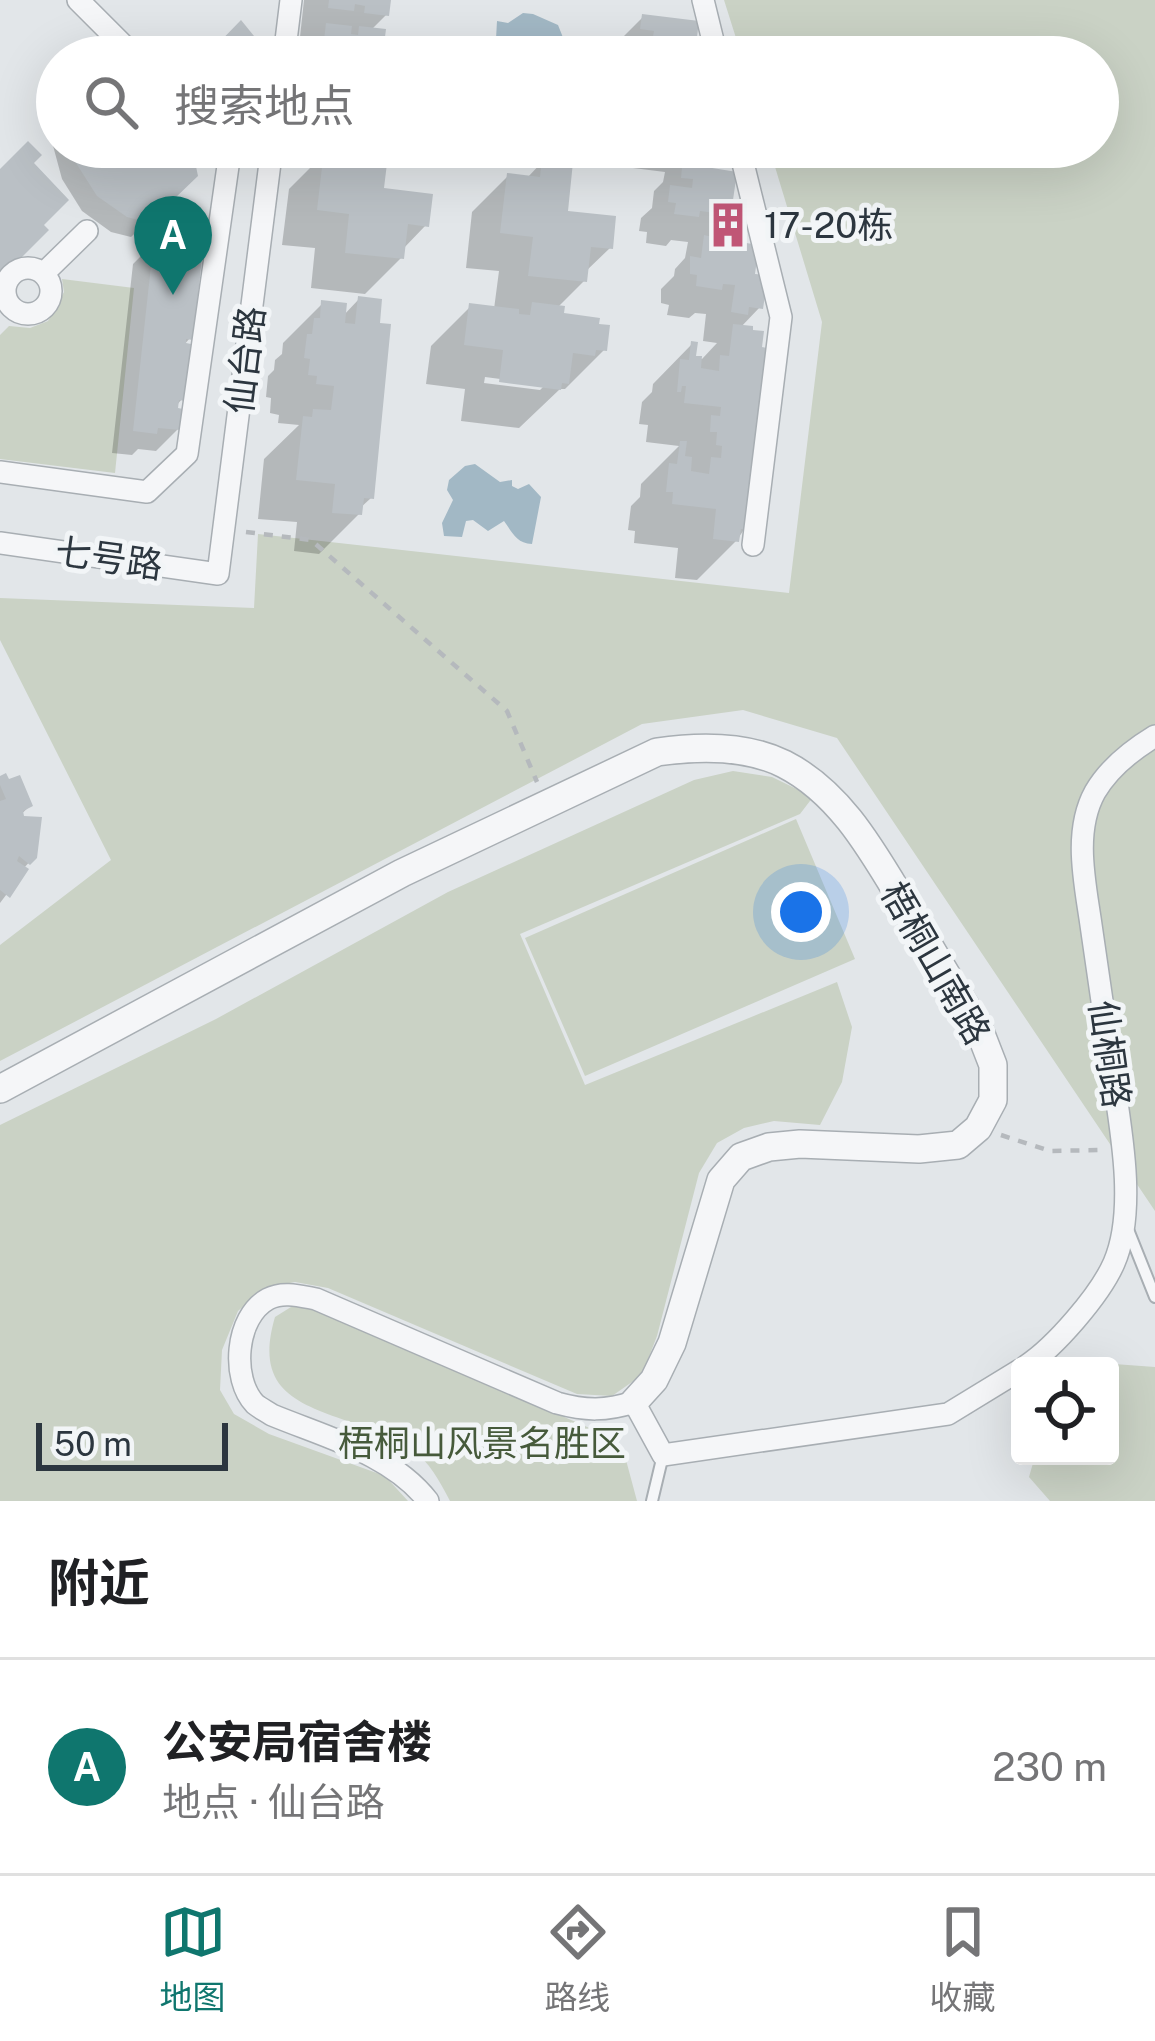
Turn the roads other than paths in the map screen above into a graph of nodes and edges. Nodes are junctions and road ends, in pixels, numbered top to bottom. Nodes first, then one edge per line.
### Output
1 (78, 0) edge
2 (291, 0) edge
3 (704, 0) edge
4 (114, 36) edge
5 (287, 36) edge
6 (712, 36) edge
7 (228, 168) edge
8 (269, 168) edge
9 (744, 168) edge
10 (87, 231) dead end
11 (44, 273) junction
12 (5, 311) edge
13 (0, 472) edge
14 (0, 543) edge
15 (753, 545) dead end
16 (218, 574) joint
17 (1155, 736) edge
18 (0, 1089) edge
19 (1124, 1220) junction
20 (1155, 1297) edge
21 (1039, 1357) edge
22 (1011, 1375) edge
23 (634, 1402) junction
24 (663, 1455) junction
25 (428, 1501) edge
26 (652, 1501) edge

1 - 4 street
2 - 5 street
3 - 6 street
7 - 13 street
8 - 16 street, 仙台路
9 - 15 street
10 - 11 street
11 - 12 street
11 - 12 street
14 - 16 street, 七号路
17 - 19 street, 仙桐路
18 - 23 street, 梧桐山南路
19 - 20 lane
19 - 21 street, 仙桐路
22 - 24 street, 仙桐路
23 - 24 street
23 - 25 street
24 - 26 lane

